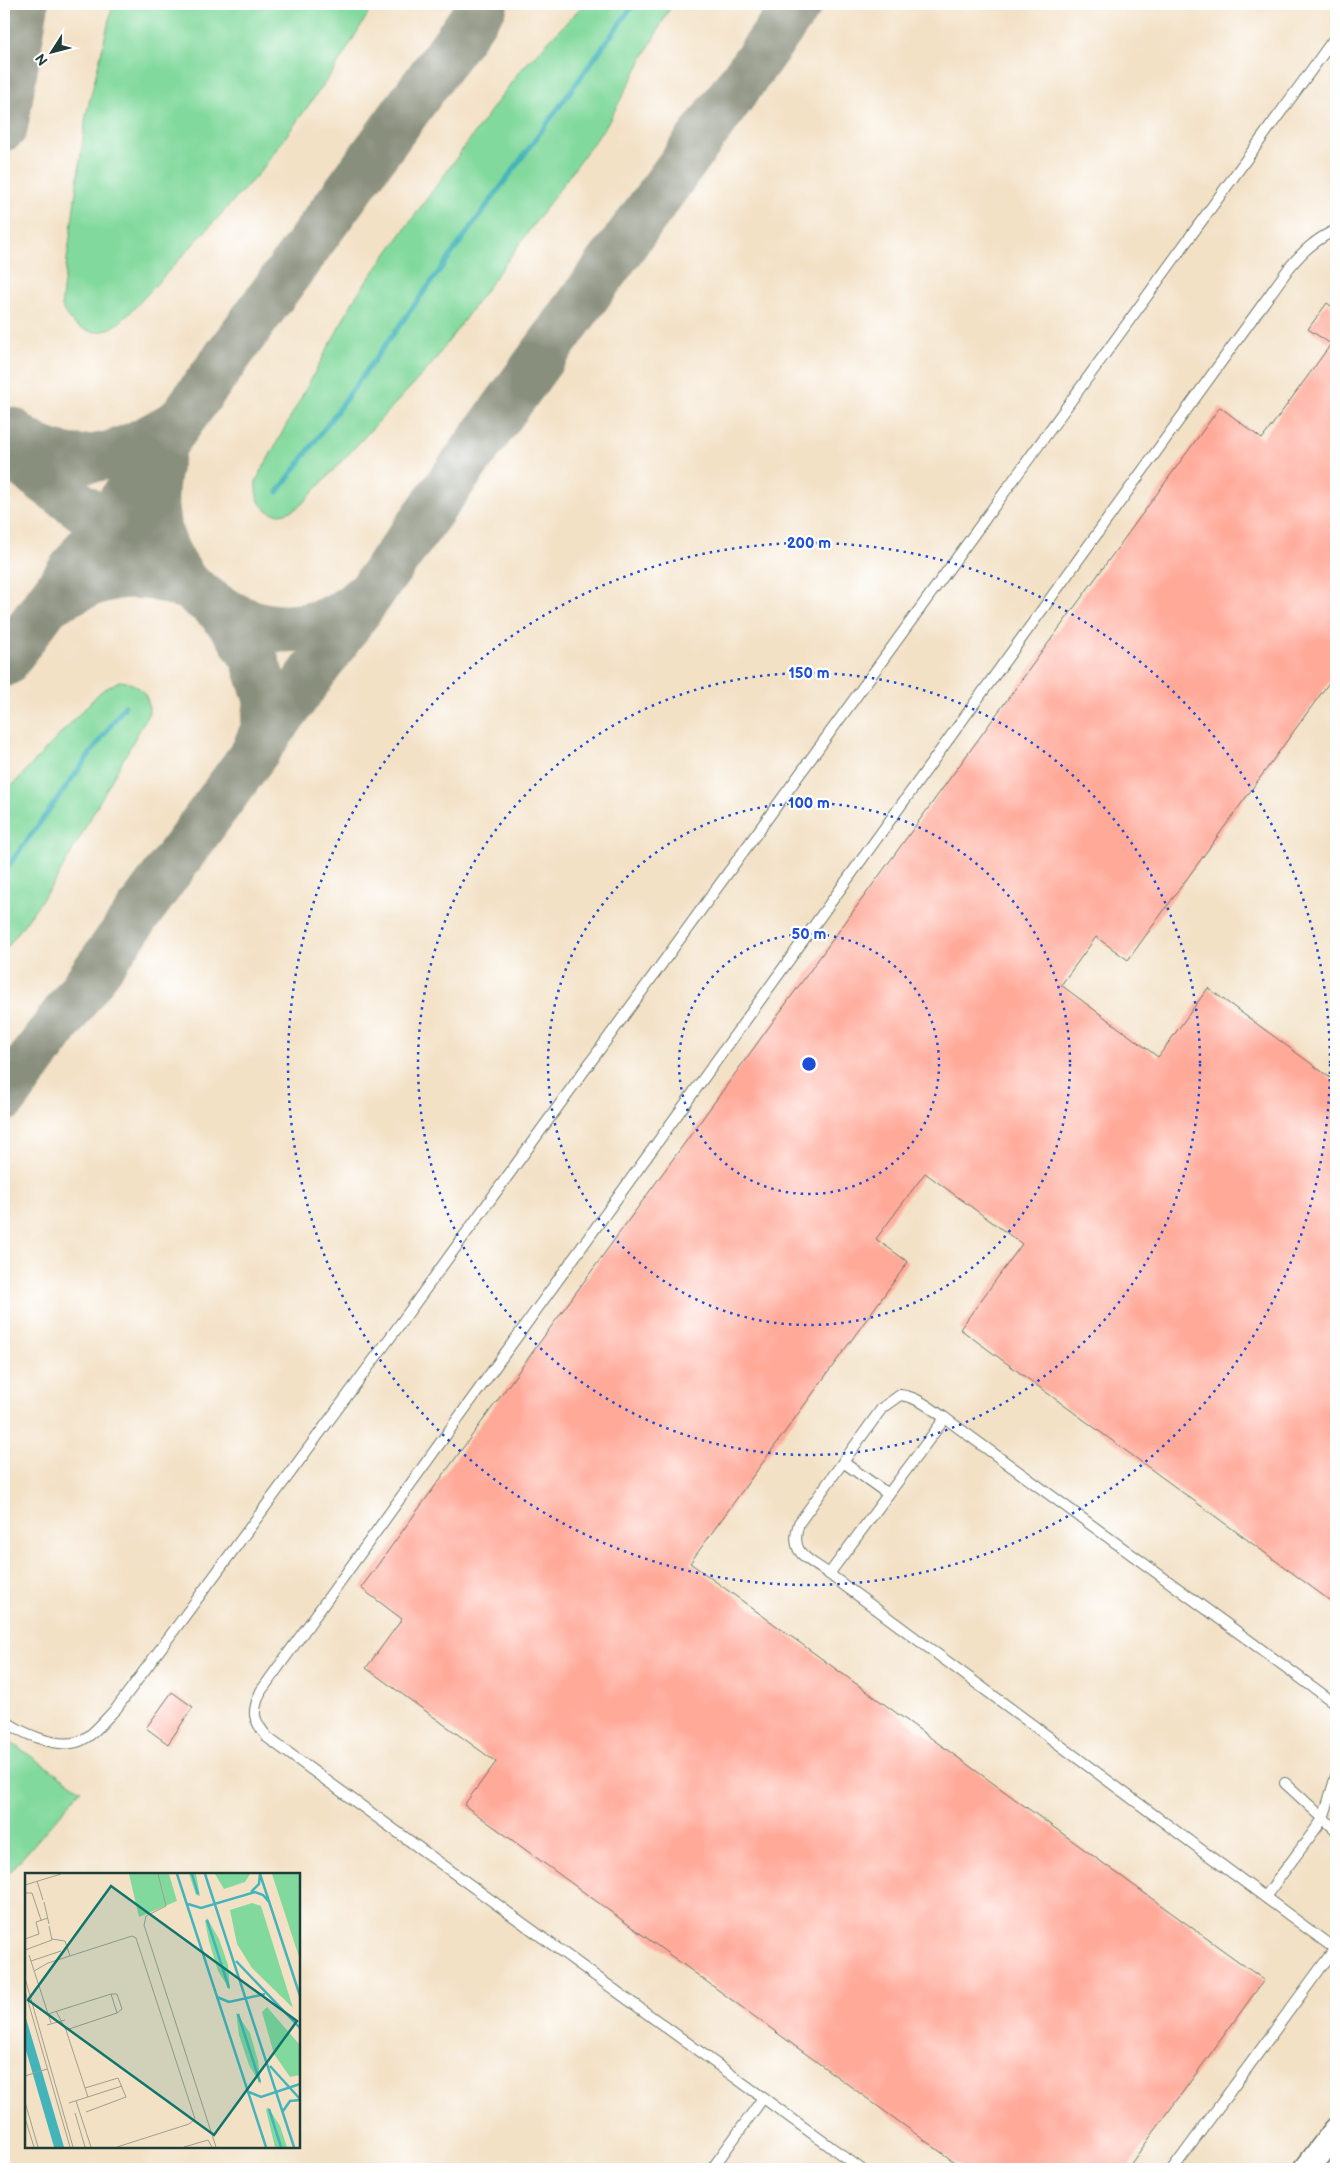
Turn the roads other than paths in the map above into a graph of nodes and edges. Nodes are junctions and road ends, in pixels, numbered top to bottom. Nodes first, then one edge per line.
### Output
1 (1336, 36) edge
2 (1336, 230) edge
3 (945, 1418) junction
4 (843, 1462) junction
5 (888, 1494) junction
6 (829, 1574) junction
7 (1336, 1704) edge
8 (4, 1720) edge
9 (1336, 1776) edge
10 (1285, 1783) dead end
11 (1323, 1819) junction
12 (1336, 1830) edge
13 (1265, 1898) junction
14 (1336, 1948) edge
15 (764, 2098) junction
16 (1336, 2131) edge
17 (712, 2169) edge
18 (862, 2169) edge
19 (1173, 2169) edge
20 (1307, 2169) edge

1 - 8 lane
2 - 15 lane
3 - 4 lane
3 - 5 lane
3 - 7 lane
4 - 5 lane
4 - 6 lane
5 - 6 lane
6 - 13 lane
9 - 11 lane
10 - 11 lane
11 - 12 lane
11 - 13 lane
13 - 14 lane
14 - 19 lane
15 - 17 lane
15 - 18 lane
16 - 20 street

